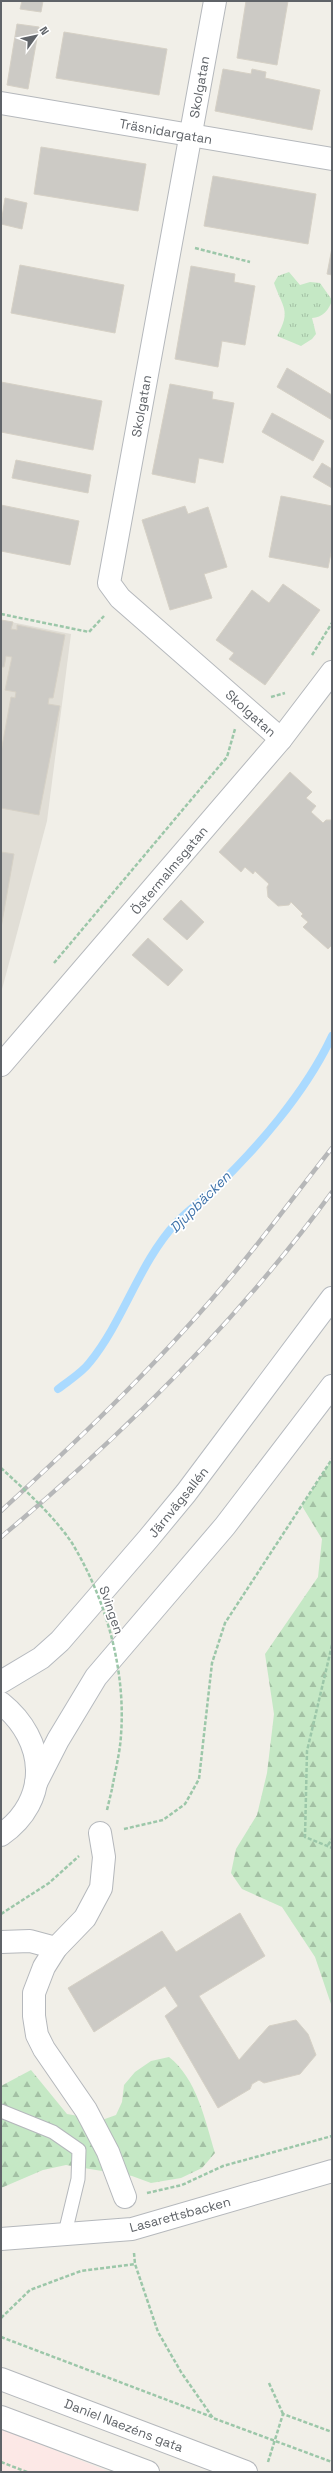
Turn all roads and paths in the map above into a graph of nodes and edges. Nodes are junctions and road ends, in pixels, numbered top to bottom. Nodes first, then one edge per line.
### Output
1 (215, 1) edge
2 (1, 103) edge
3 (190, 135) junction
4 (332, 158) edge
5 (171, 242) junction
6 (250, 262) dead end
7 (120, 598) junction
8 (1, 614) edge
9 (332, 623) edge
10 (310, 660) dead end
11 (332, 672) edge
12 (290, 689) dead end
13 (250, 711) junction
14 (281, 739) junction
15 (52, 965) dead end
16 (1, 1065) edge
17 (332, 1298) edge
18 (332, 1386) edge
19 (332, 1459) edge
20 (1, 1468) edge
21 (332, 1645) edge
22 (1, 1682) edge
23 (1, 1704) edge
24 (36, 1783) junction
25 (112, 1789) dead end
26 (100, 1834) junction
27 (1, 1835) edge
28 (332, 1839) edge
29 (328, 1845) junction
30 (332, 1848) edge
31 (1, 1914) edge
32 (1, 1942) edge
33 (56, 1948) junction
34 (1, 2111) edge
35 (332, 2136) edge
36 (332, 2171) edge
37 (125, 2197) joint
38 (132, 2229) junction
39 (65, 2233) junction
40 (1, 2239) edge
41 (135, 2264) junction
42 (1, 2318) edge
43 (1, 2337) edge
44 (1, 2379) edge
45 (269, 2383) dead end
46 (283, 2414) junction
47 (1, 2417) edge
48 (213, 2418) junction
49 (332, 2432) edge
50 (275, 2441) junction
51 (1, 2462) edge
52 (332, 2462) edge
53 (256, 2469) edge
54 (27, 2472) edge
55 (148, 2472) edge

1 - 3 street, Skolgatan
2 - 3 street, Träsnidargatan
3 - 4 street, Träsnidargatan
3 - 5 street, Skolgatan
5 - 6 path
5 - 7 street, Skolgatan
7 - 8 path
7 - 13 street, Skolgatan
9 - 10 path
11 - 14 street, Östermalmsgatan
12 - 13 path
13 - 14 street, Skolgatan
13 - 15 path
14 - 16 street, Östermalmsgatan
17 - 22 street, Järnvägsallén
18 - 24 street
19 - 26 path
20 - 25 path, Svingen, bridge
21 - 29 path
23 - 24 street
24 - 27 street
26 - 31 path
26 - 33 street
28 - 29 path
29 - 30 path
32 - 33 street
33 - 37 street
34 - 39 lane
35 - 37 path
36 - 38 street, Lasarettsbacken
38 - 39 street, Lasarettsbacken
38 - 41 path
39 - 40 street, Lasarettsbacken
41 - 42 path
41 - 48 path
43 - 48 path
44 - 53 street, Daniel Naezéns gata
45 - 46 path
46 - 49 path
46 - 50 path
47 - 55 street
48 - 50 path
50 - 52 path
50 - 53 path
51 - 54 path

